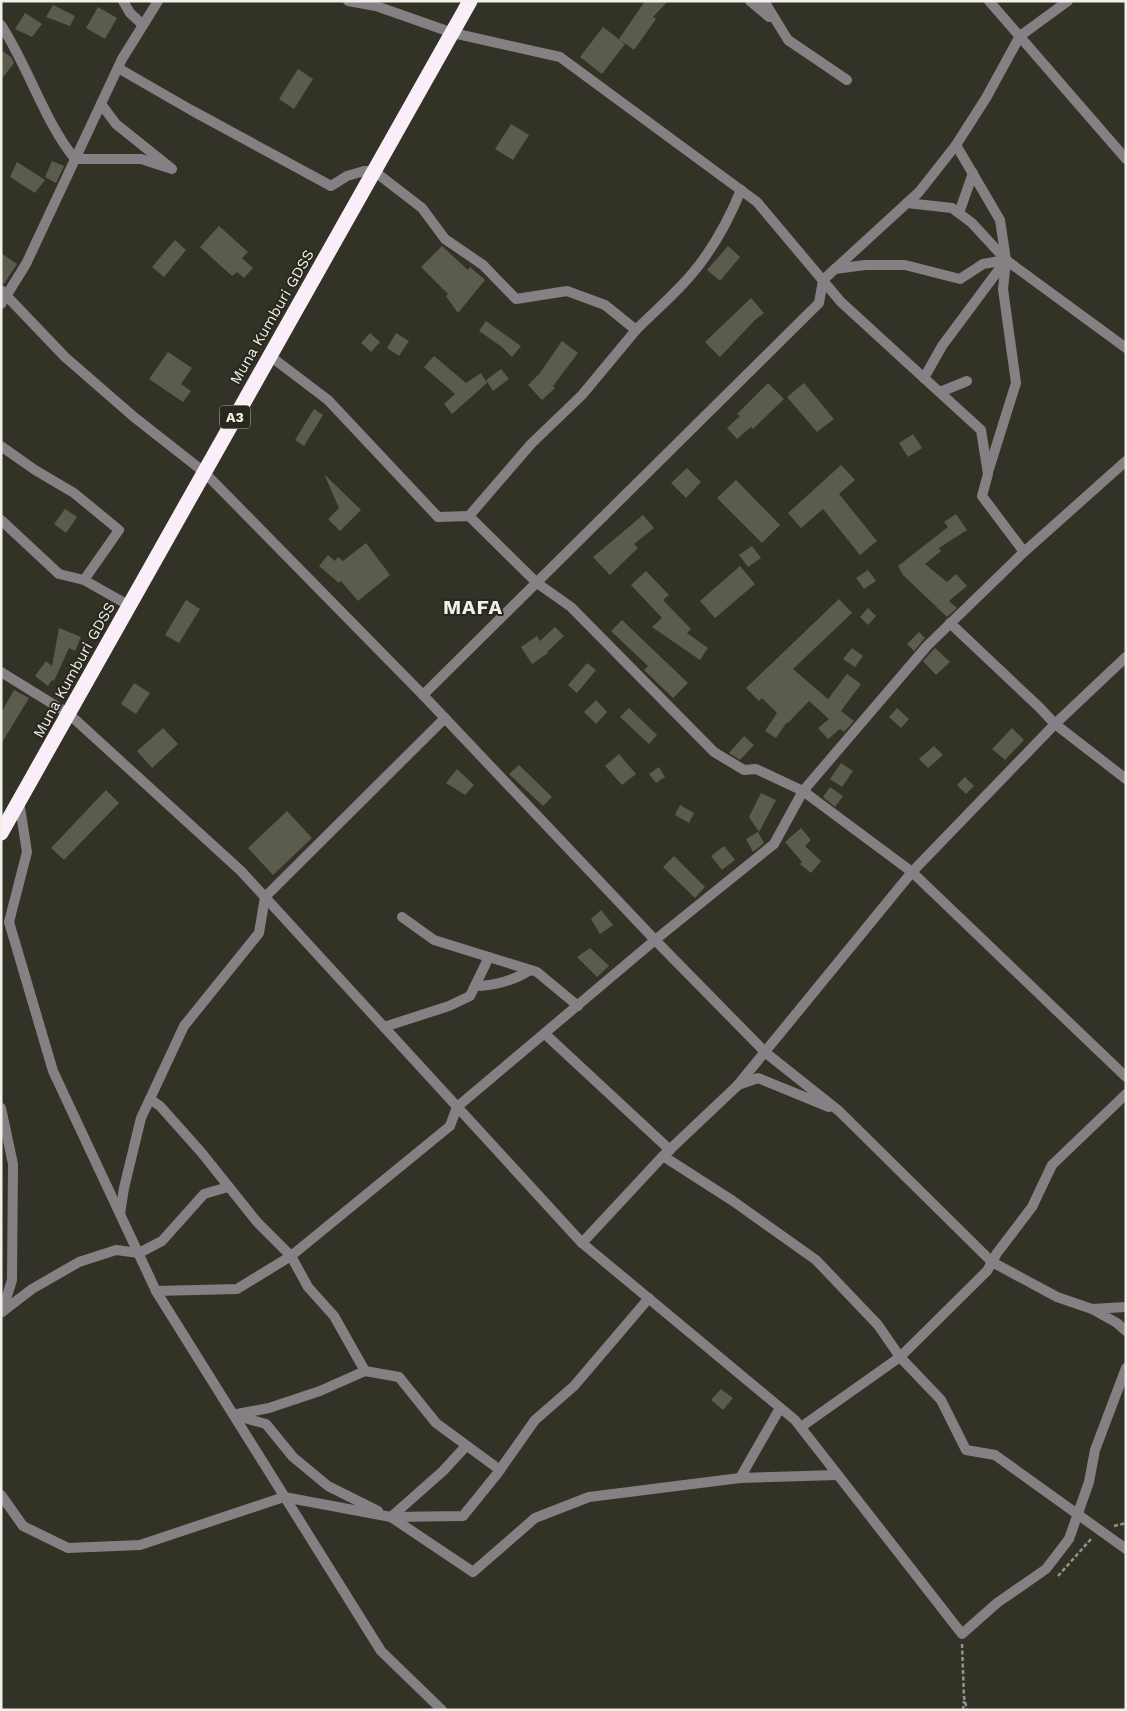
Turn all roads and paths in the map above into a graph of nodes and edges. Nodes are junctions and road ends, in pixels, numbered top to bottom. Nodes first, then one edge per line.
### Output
1 (123, 1) edge
2 (158, 1) edge
3 (348, 1) edge
4 (470, 1) edge
5 (750, 1) edge
6 (764, 1) edge
7 (989, 1) edge
8 (1064, 3) edge
9 (778, 24) junction
10 (1, 25) edge
11 (143, 25) junction
12 (453, 32) junction
13 (1020, 36) junction
14 (118, 68) junction
15 (847, 80) dead end
16 (100, 104) junction
17 (956, 146) junction
18 (75, 159) junction
19 (1126, 159) edge
20 (374, 171) junction
21 (973, 173) junction
22 (741, 190) junction
23 (907, 203) junction
24 (959, 213) junction
25 (1006, 260) junction
26 (835, 269) junction
27 (823, 280) junction
28 (3, 296) edge
29 (636, 330) junction
30 (1126, 348) edge
31 (270, 356) junction
32 (924, 378) junction
33 (966, 380) dead end
34 (940, 392) junction
35 (1, 446) edge
36 (1126, 461) edge
37 (204, 472) junction
38 (988, 474) junction
39 (469, 516) junction
40 (1, 520) edge
41 (1024, 552) junction
42 (84, 580) junction
43 (536, 583) junction
44 (130, 606) junction
45 (950, 623) junction
46 (1126, 657) edge
47 (1, 672) edge
48 (423, 695) junction
49 (69, 714) junction
50 (445, 718) junction
51 (1055, 724) junction
52 (1126, 779) edge
53 (803, 791) junction
54 (19, 801) junction
55 (1, 833) edge
56 (912, 872) junction
57 (265, 897) junction
58 (402, 917) dead end
59 (655, 940) junction
60 (489, 957) junction
61 (530, 970) junction
62 (476, 986) junction
63 (578, 1006) junction
64 (384, 1027) junction
65 (545, 1034) junction
66 (766, 1053) junction
67 (1126, 1077) edge
68 (737, 1086) junction
69 (1126, 1094) edge
70 (150, 1099) junction
71 (457, 1107) junction
72 (1, 1108) edge
73 (839, 1111) junction
74 (667, 1153) junction
75 (228, 1187) junction
76 (120, 1214) junction
77 (582, 1243) junction
78 (139, 1253) junction
79 (292, 1256) junction
80 (992, 1262) junction
81 (156, 1291) junction
82 (649, 1298) junction
83 (1126, 1307) edge
84 (1092, 1309) junction
85 (2, 1314) edge
86 (1126, 1331) edge
87 (900, 1357) junction
88 (1126, 1368) edge
89 (365, 1371) junction
90 (780, 1408) junction
91 (234, 1415) junction
92 (801, 1428) junction
93 (466, 1446) junction
94 (500, 1470) junction
95 (837, 1475) junction
96 (740, 1478) junction
97 (1, 1494) edge
98 (284, 1497) junction
99 (1078, 1514) junction
100 (391, 1517) junction
101 (1126, 1549) edge
102 (962, 1634) junction
103 (964, 1697) junction
104 (442, 1710) edge
105 (963, 1710) edge
106 (967, 1710) edge

1 - 11 street
2 - 11 street
3 - 12 street
4 - 12 highway, Muna Kumburi GDSS / A3
5 - 9 street
6 - 9 street
7 - 13 street
8 - 13 street
9 - 15 street
10 - 18 street
11 - 14 street
12 - 20 highway, Muna Kumburi GDSS / A3
12 - 22 street
13 - 17 street
13 - 19 street
14 - 16 street
14 - 20 street
16 - 18 street
16 - 18 street
17 - 21 street
17 - 23 street
18 - 28 street
20 - 29 street
20 - 31 highway, Muna Kumburi GDSS / A3
21 - 24 street
21 - 25 street
22 - 27 street
22 - 29 street
23 - 24 street
23 - 26 street
24 - 25 street
25 - 26 street
25 - 30 street
25 - 32 street
25 - 38 street
26 - 27 street
27 - 32 street
27 - 43 street
28 - 37 street
29 - 39 street
31 - 37 highway, Muna Kumburi GDSS / A3
31 - 39 street
32 - 34 street
33 - 34 street
34 - 38 street
35 - 42 street
36 - 41 street
37 - 44 highway, Muna Kumburi GDSS / A3
37 - 48 street
38 - 41 street
39 - 43 street
40 - 42 street
41 - 45 street
42 - 44 street
43 - 48 street
43 - 53 street
44 - 49 highway, Muna Kumburi GDSS / A3
45 - 51 street
45 - 53 street
46 - 51 street
47 - 49 street
48 - 50 street
49 - 54 highway, Muna Kumburi GDSS / A3
49 - 57 street
50 - 57 street
50 - 59 street
51 - 52 street
51 - 56 street
53 - 56 street
53 - 59 street
54 - 55 highway, Muna Kumburi GDSS / A3
54 - 76 street
56 - 66 street
56 - 67 street
57 - 64 street
57 - 70 street
58 - 60 street
59 - 63 street
59 - 66 street
60 - 61 street
60 - 62 street
61 - 62 street
61 - 63 street
62 - 64 street
63 - 65 street
64 - 71 street
65 - 71 street
65 - 74 street
66 - 68 street
66 - 73 street
68 - 73 street
68 - 74 street
69 - 80 street
70 - 75 street
70 - 76 street
71 - 77 street
71 - 79 street
72 - 85 street
73 - 80 street
74 - 77 street
74 - 87 street
75 - 78 street
75 - 79 street
76 - 78 street
77 - 82 street
78 - 81 street
78 - 85 street
79 - 81 street
79 - 89 street
80 - 84 street
80 - 87 street
81 - 91 street
82 - 90 street
82 - 94 street
83 - 84 street
84 - 86 street
87 - 92 street
87 - 99 street
88 - 99 street
89 - 91 street
89 - 93 street
90 - 92 street
90 - 96 street
91 - 98 street
91 - 100 street
92 - 95 street
93 - 94 street
93 - 100 street
94 - 100 street
95 - 96 street
95 - 102 street
96 - 100 street
97 - 98 street
98 - 100 street
98 - 104 street
99 - 101 street
99 - 102 street
102 - 103 path
103 - 105 path
103 - 106 path

